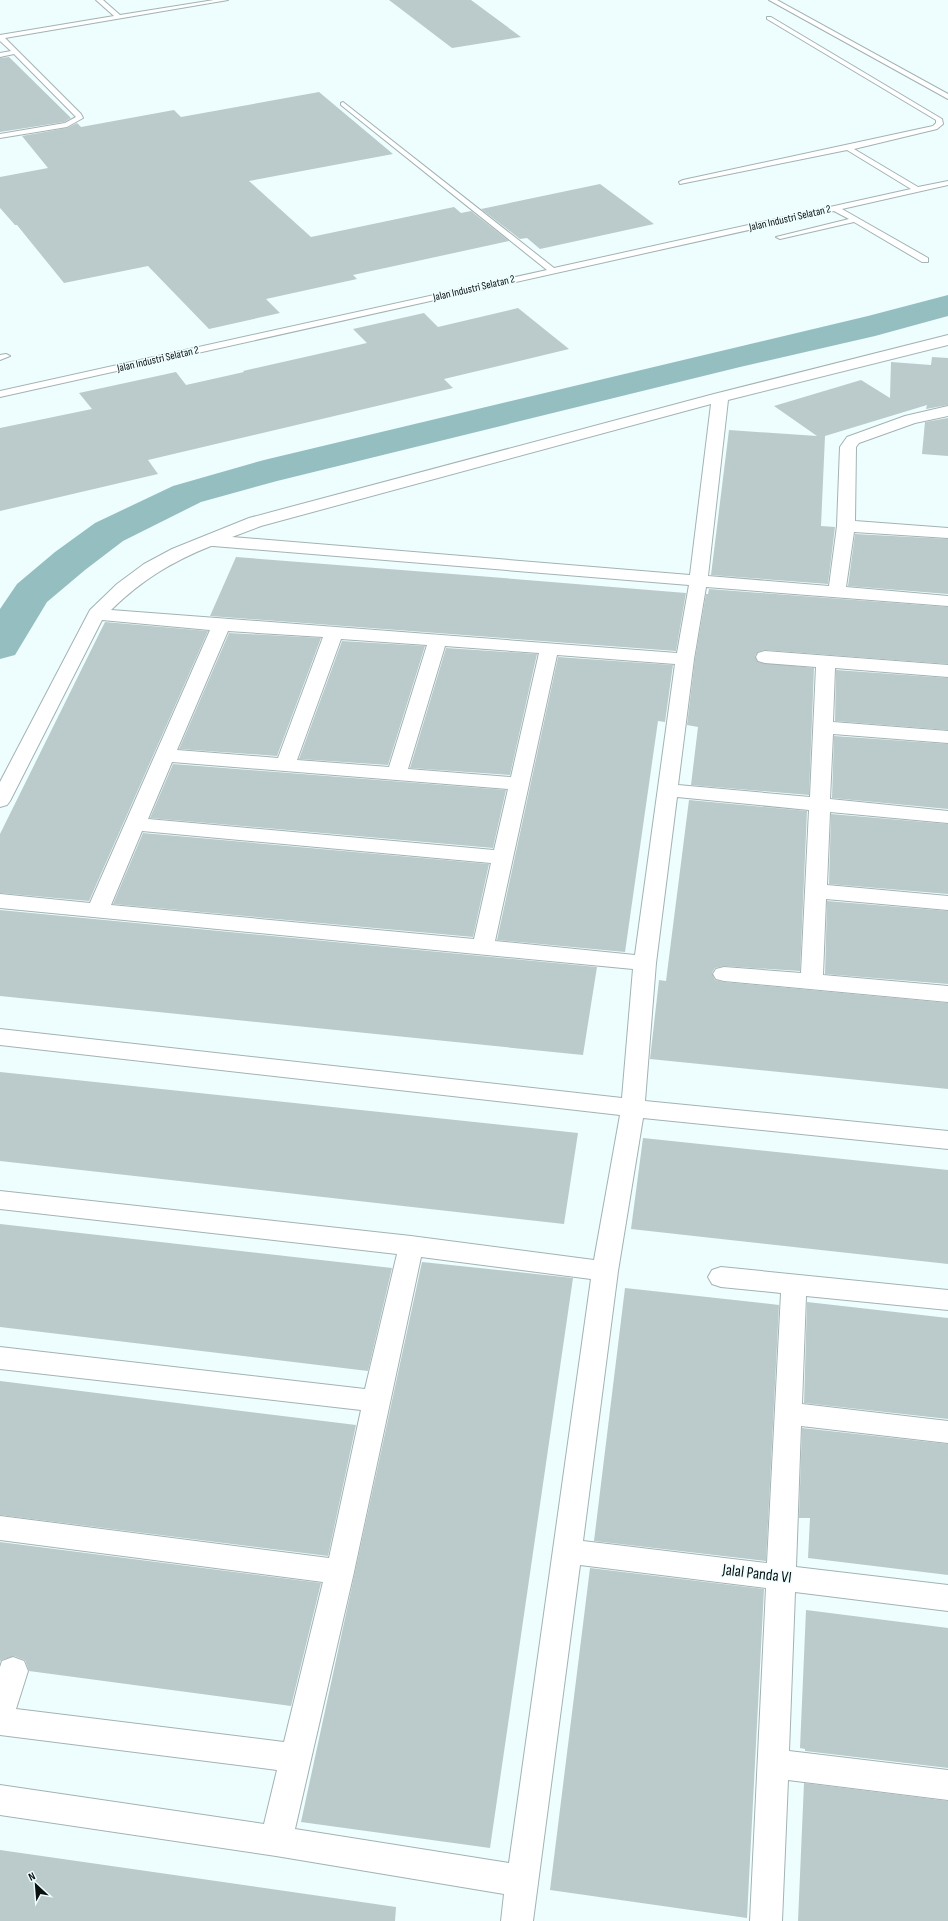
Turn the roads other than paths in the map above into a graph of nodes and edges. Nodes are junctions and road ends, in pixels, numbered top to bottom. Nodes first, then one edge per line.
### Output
1 (99, 0) edge
2 (225, 0) edge
3 (772, 0) edge
4 (119, 18) junction
5 (769, 18) dead end
6 (15, 52) junction
7 (0, 55) edge
8 (948, 97) edge
9 (344, 104) dead end
10 (0, 136) edge
11 (848, 148) junction
12 (683, 182) dead end
13 (948, 183) edge
14 (917, 190) junction
15 (835, 208) junction
16 (856, 220) junction
17 (780, 236) dead end
18 (925, 260) dead end
19 (553, 271) junction
20 (948, 340) edge
21 (914, 349) junction
22 (948, 351) edge
23 (0, 394) edge
24 (720, 397) junction
25 (948, 411) edge
26 (846, 526) junction
27 (948, 533) edge
28 (206, 540) junction
29 (698, 582) junction
30 (837, 591) junction
31 (948, 601) edge
32 (96, 614) junction
33 (221, 626) junction
34 (334, 632) junction
35 (438, 640) junction
36 (549, 649) junction
37 (765, 657) dead end
38 (685, 659) junction
39 (826, 661) junction
40 (948, 671) edge
41 (823, 727) junction
42 (948, 737) edge
43 (164, 755) junction
44 (286, 764) junction
45 (397, 774) junction
46 (520, 784) junction
47 (668, 790) junction
48 (0, 801) edge
49 (820, 804) junction
50 (948, 817) edge
51 (136, 824) junction
52 (504, 858) junction
53 (817, 891) junction
54 (0, 901) edge
55 (948, 904) edge
56 (98, 910) junction
57 (483, 947) junction
58 (645, 963) junction
59 (724, 974) dead end
60 (812, 981) junction
61 (948, 994) edge
62 (0, 1037) edge
63 (633, 1108) junction
64 (948, 1140) edge
65 (0, 1200) edge
66 (411, 1246) junction
67 (605, 1271) junction
68 (721, 1277) dead end
69 (794, 1284) junction
70 (948, 1300) edge
71 (0, 1358) edge
72 (376, 1401) junction
73 (788, 1413) junction
74 (948, 1432) edge
75 (0, 1528) edge
76 (566, 1551) junction
77 (340, 1572) junction
78 (780, 1577) junction
79 (948, 1598) edge
80 (13, 1671) dead end
81 (0, 1712) edge
82 (0, 1721) edge
83 (296, 1758) junction
84 (773, 1764) junction
85 (948, 1785) edge
86 (0, 1800) edge
87 (276, 1841) junction
88 (522, 1881) junction
89 (517, 1921) edge
90 (766, 1921) edge

1 - 4 lane
2 - 4 lane
3 - 8 lane
4 - 6 lane
5 - 11 lane
6 - 7 lane
6 - 10 lane
9 - 19 lane
11 - 12 lane
11 - 14 lane
13 - 14 lane, Jalan Industri Selatan 2
14 - 15 lane, Jalan Industri Selatan 2
15 - 16 lane
15 - 19 lane, Jalan Industri Selatan 2
16 - 17 lane
16 - 18 lane
19 - 23 lane, Jalan Industri Selatan 2
20 - 21 street
21 - 22 street
21 - 24 street
24 - 28 street
24 - 29 street
25 - 26 street
26 - 27 street
26 - 30 street
28 - 29 street
28 - 32 street
29 - 30 street
29 - 38 street
30 - 31 street
32 - 33 street
32 - 48 street
33 - 34 street
33 - 43 street
34 - 35 street
34 - 44 street
35 - 36 street
35 - 45 street
36 - 38 street
36 - 46 street
37 - 39 street
38 - 47 street
39 - 40 street
39 - 41 street
41 - 42 street
41 - 49 street
43 - 44 street
43 - 51 street
44 - 45 street
45 - 46 street
46 - 52 street
47 - 49 street
47 - 58 street
49 - 50 street
49 - 53 street
51 - 52 street
51 - 56 street
52 - 57 street
53 - 55 street
53 - 60 street
54 - 56 street
56 - 57 street
57 - 58 street
58 - 63 street
59 - 60 street
60 - 61 street
62 - 63 street
63 - 64 street
63 - 67 street
65 - 66 street
66 - 67 street
66 - 72 street
67 - 76 street
68 - 69 street
69 - 70 street
69 - 73 street
71 - 72 street
72 - 77 street
73 - 74 street
73 - 78 street
75 - 77 street
76 - 78 street, Jalal Panda VI
76 - 88 street
77 - 83 street
78 - 79 street, Jalal Panda VI
78 - 84 street
80 - 81 street
82 - 83 street
83 - 87 street
84 - 85 street
84 - 90 street
86 - 87 street
87 - 88 street
88 - 89 street

